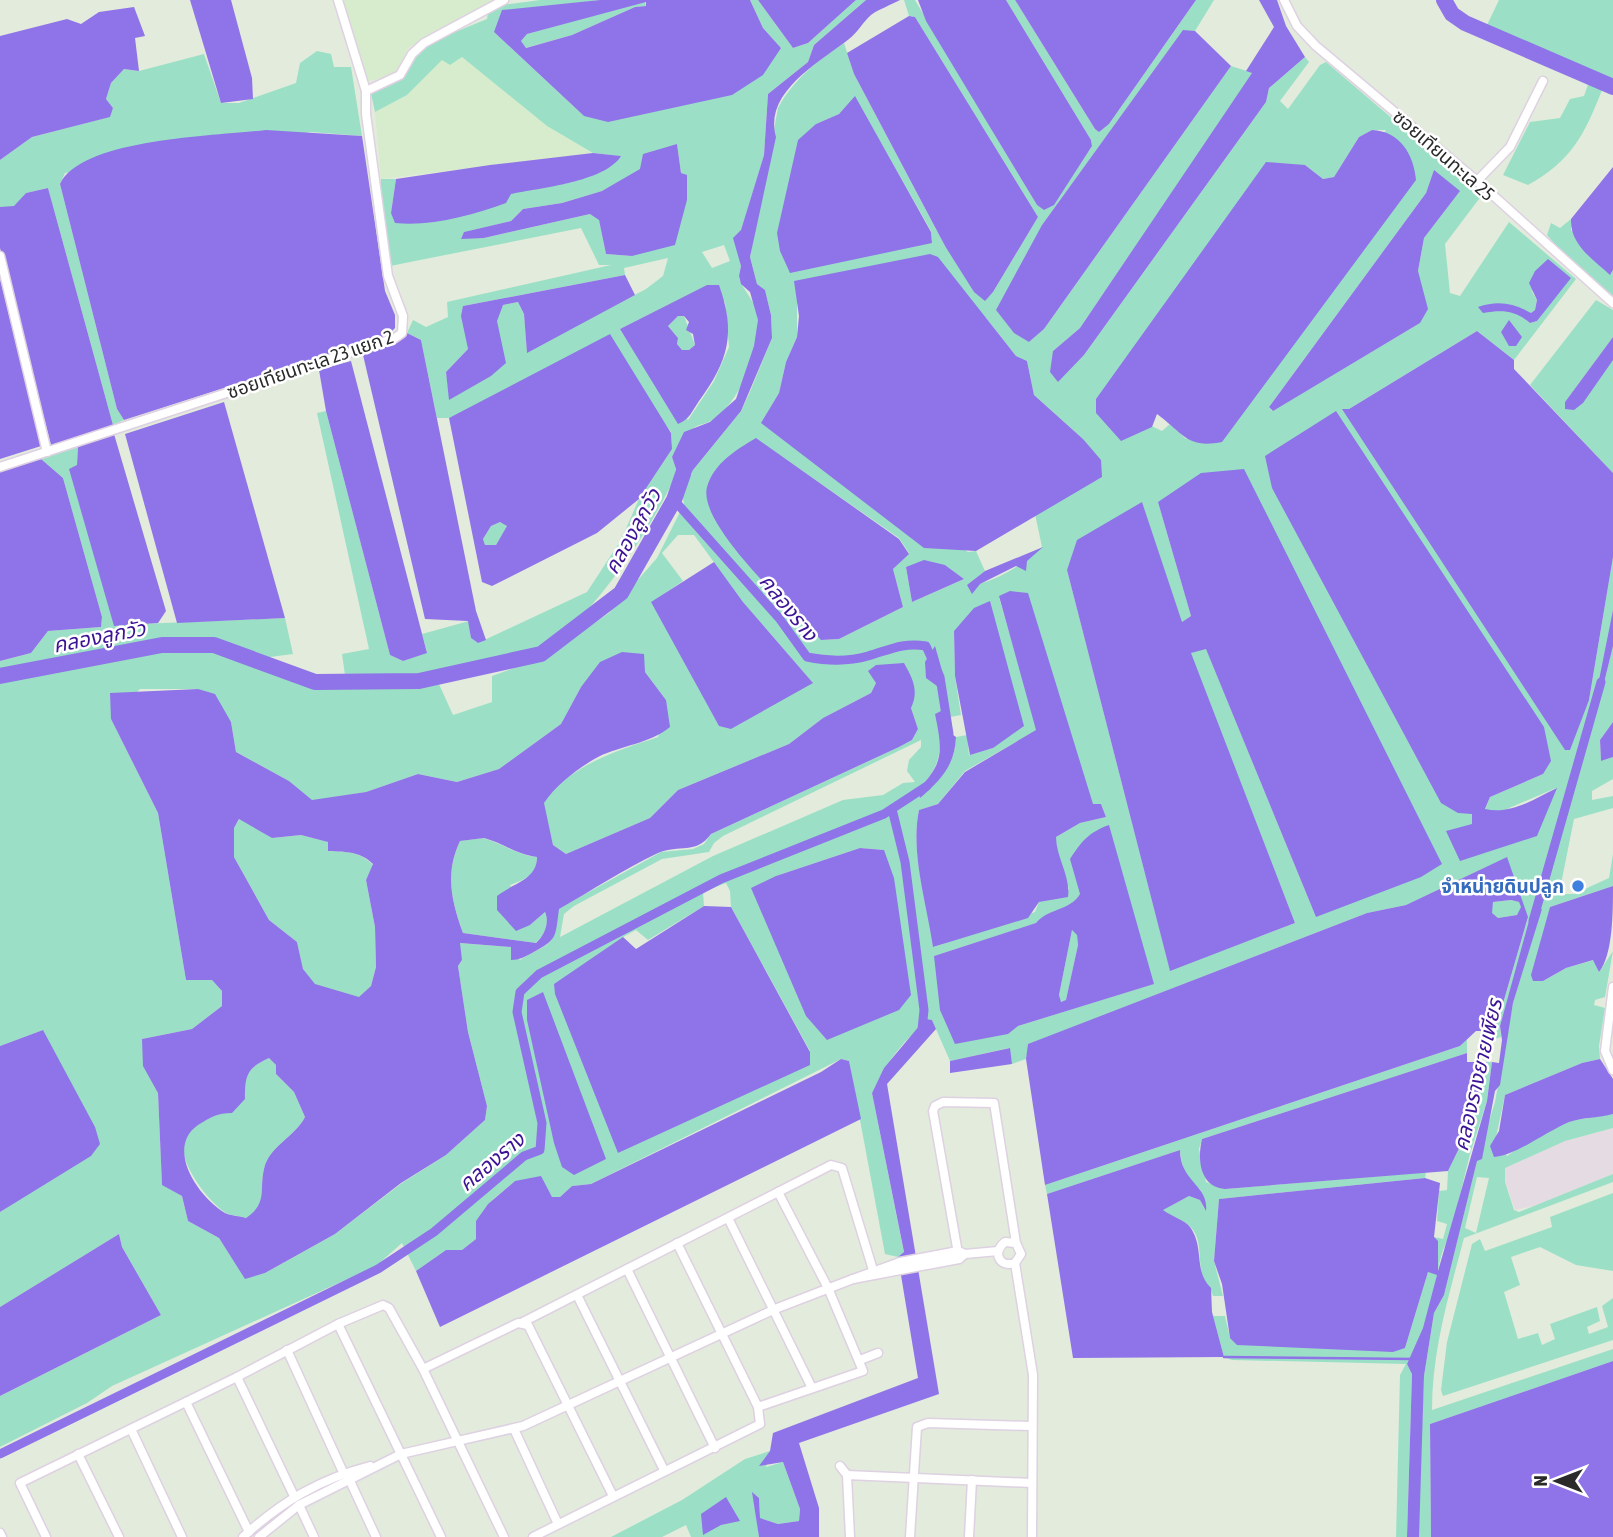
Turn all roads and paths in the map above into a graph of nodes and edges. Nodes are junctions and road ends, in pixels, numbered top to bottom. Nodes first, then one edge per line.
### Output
1 (338, 0) edge
2 (504, 0) edge
3 (1284, 0) edge
4 (1544, 80) dead end
5 (365, 94) junction
6 (1479, 184) junction
7 (0, 256) edge
8 (1613, 303) edge
9 (47, 452) junction
10 (0, 467) edge
11 (1613, 986) edge
12 (1609, 1050) edge
13 (1613, 1070) edge
14 (778, 1192) junction
15 (728, 1218) junction
16 (677, 1244) junction
17 (1016, 1244) junction
18 (998, 1251) junction
19 (961, 1255) junction
20 (1015, 1264) junction
21 (901, 1266) junction
22 (627, 1269) junction
23 (873, 1270) junction
24 (853, 1279) junction
25 (828, 1289) junction
26 (577, 1295) junction
27 (775, 1309) junction
28 (523, 1322) junction
29 (338, 1324) junction
30 (723, 1334) junction
31 (287, 1350) junction
32 (878, 1353) dead end
33 (672, 1359) junction
34 (860, 1360) junction
35 (424, 1369) junction
36 (237, 1377) junction
37 (620, 1383) junction
38 (812, 1388) junction
39 (186, 1402) junction
40 (568, 1406) junction
41 (758, 1407) junction
42 (1030, 1426) junction
43 (131, 1429) junction
44 (514, 1429) junction
45 (457, 1440) junction
46 (715, 1448) junction
47 (78, 1454) junction
48 (401, 1454) junction
49 (380, 1463) junction
50 (840, 1466) dead end
51 (664, 1470) junction
52 (343, 1472) junction
53 (847, 1475) junction
54 (914, 1476) junction
55 (972, 1480) junction
56 (349, 1481) junction
57 (1031, 1483) junction
58 (294, 1496) junction
59 (613, 1496) junction
60 (299, 1506) junction
61 (558, 1524) junction
62 (246, 1534) edge
63 (46, 1537) edge
64 (119, 1537) edge
65 (182, 1537) edge
66 (259, 1537) edge
67 (314, 1537) edge
68 (376, 1537) edge
69 (441, 1537) edge
70 (504, 1537) edge
71 (533, 1537) edge
72 (850, 1537) edge
73 (910, 1537) edge
74 (969, 1537) edge
75 (1032, 1537) edge

1 - 5 street
2 - 5 street
3 - 6 street, ซอยเทียนทะเล 25
4 - 6 street
5 - 9 street, ซอยเทียนทะเล 23 แยก 2
6 - 8 street, ซอยเทียนทะเล 25
7 - 9 street
9 - 10 street
11 - 12 street
12 - 13 street
14 - 15 street
14 - 23 street
14 - 25 street
15 - 16 street
15 - 27 street
16 - 22 street
16 - 30 street
17 - 18 street
17 - 19 street
17 - 20 street
18 - 19 street
18 - 20 street
19 - 21 street
20 - 42 street
21 - 23 street
21 - 24 street
22 - 26 street
22 - 33 street
23 - 24 street
24 - 25 street
25 - 27 street
25 - 34 street
26 - 28 street
26 - 37 street
27 - 30 street
27 - 38 street
28 - 35 street
28 - 40 street
29 - 31 street
29 - 35 street
29 - 48 street
30 - 33 street
30 - 41 street
31 - 36 street
31 - 52 street
32 - 34 street
33 - 37 street
33 - 46 street
34 - 38 street
35 - 45 street
36 - 39 street
36 - 58 street
37 - 40 street
37 - 51 street
38 - 41 street
39 - 43 street
39 - 62 street
40 - 44 street
40 - 59 street
41 - 46 street
42 - 54 street
42 - 57 street
43 - 47 street
43 - 65 street
44 - 45 street
44 - 61 street
45 - 48 street
45 - 70 street
46 - 51 street
47 - 63 street
47 - 64 street
48 - 49 street
48 - 69 street
49 - 52 street
49 - 56 street
50 - 53 street
51 - 59 street
52 - 58 street
53 - 54 street
53 - 72 street
54 - 55 street
54 - 73 street
55 - 57 street
55 - 74 street
56 - 60 street
56 - 68 street
57 - 75 street
58 - 62 street
59 - 61 street
60 - 66 street
60 - 67 street
61 - 71 street

